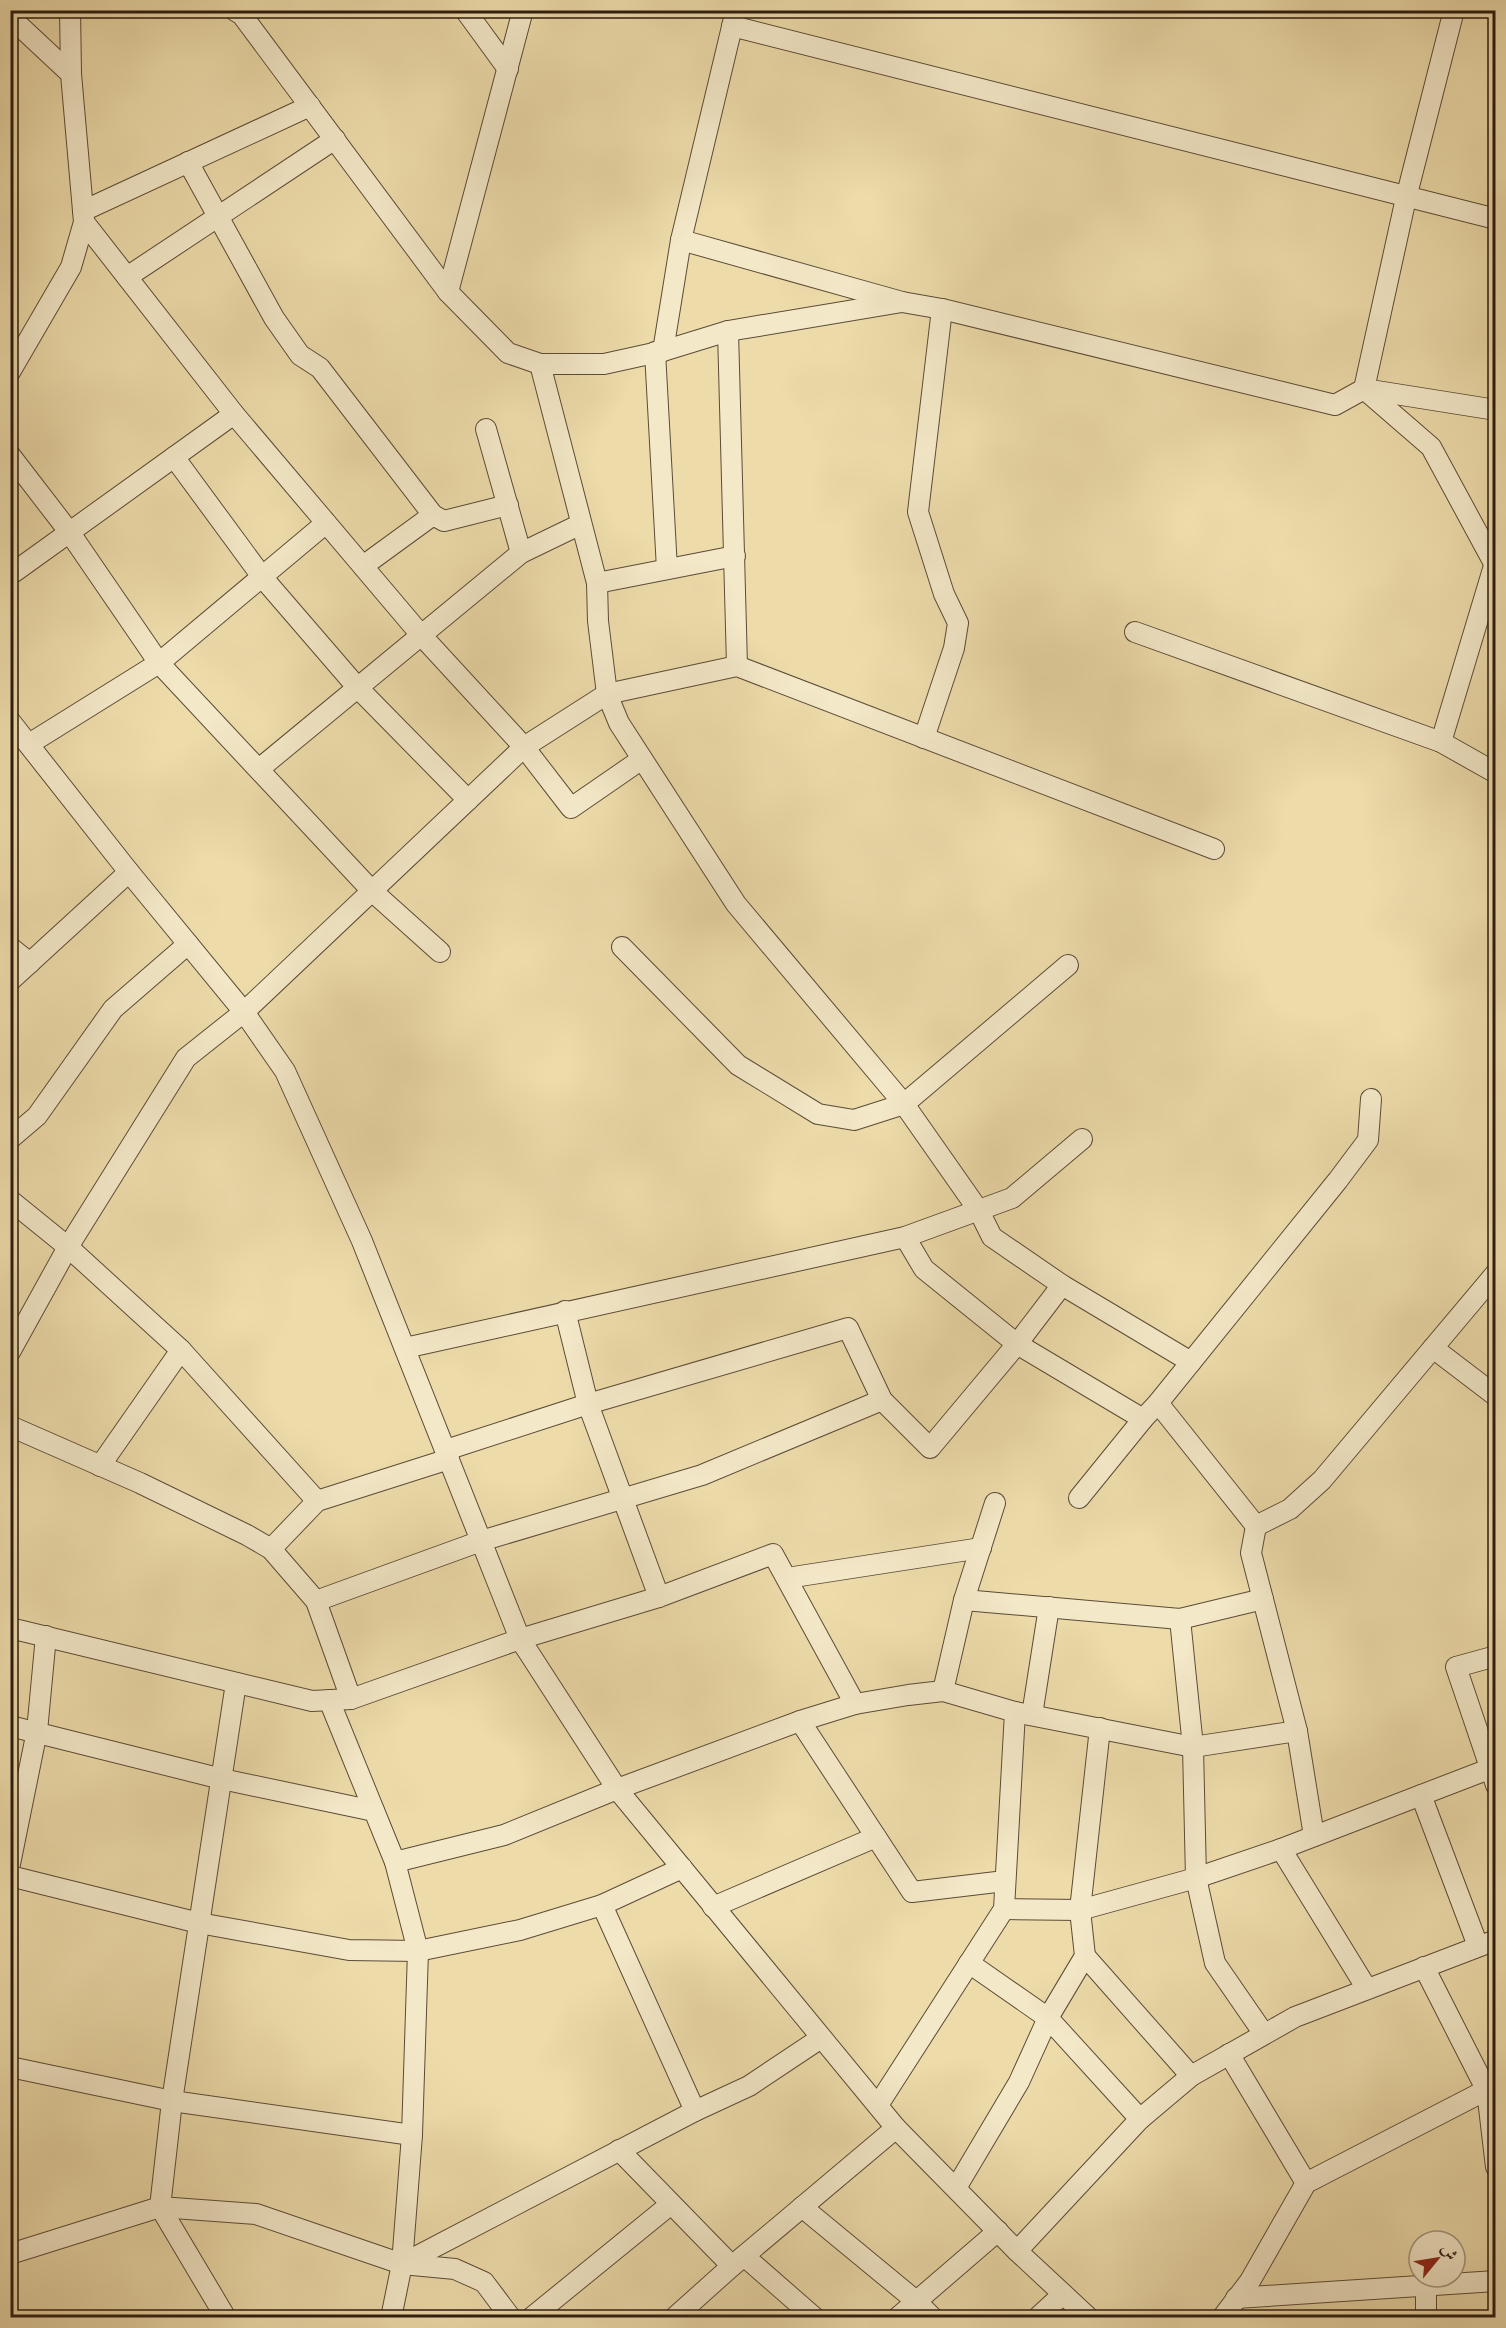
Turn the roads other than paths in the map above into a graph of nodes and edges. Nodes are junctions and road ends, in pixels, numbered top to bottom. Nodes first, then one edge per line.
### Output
1 (70, 10) edge
2 (234, 10) edge
3 (465, 10) edge
4 (523, 10) edge
5 (1454, 10) edge
6 (10, 18) edge
7 (734, 18) edge
8 (508, 69) junction
9 (70, 74) junction
10 (310, 106) junction
11 (334, 139) junction
12 (188, 162) junction
13 (1406, 198) junction
14 (218, 215) junction
15 (84, 216) junction
16 (1496, 219) edge
17 (681, 240) junction
18 (127, 276) junction
19 (448, 292) junction
20 (902, 302) junction
21 (942, 309) junction
22 (728, 331) junction
23 (659, 352) junction
24 (540, 364) junction
25 (10, 372) edge
26 (1364, 388) junction
27 (1496, 410) edge
28 (234, 414) junction
29 (486, 429) dead end
30 (10, 455) edge
31 (174, 458) junction
32 (508, 505) junction
33 (434, 516) junction
34 (326, 523) junction
35 (581, 524) junction
36 (70, 533) junction
37 (521, 553) junction
38 (735, 556) junction
39 (363, 566) junction
40 (1495, 566) edge
41 (667, 569) junction
42 (10, 575) edge
43 (263, 578) junction
44 (597, 583) junction
45 (1135, 632) dead end
46 (421, 635) junction
47 (159, 663) junction
48 (737, 666) junction
49 (357, 687) junction
50 (607, 694) junction
51 (10, 720) edge
52 (924, 738) junction
53 (1441, 742) junction
54 (29, 744) junction
55 (524, 747) junction
56 (642, 759) junction
57 (259, 769) junction
58 (1496, 773) edge
59 (468, 800) junction
60 (1214, 849) dead end
61 (129, 872) junction
62 (372, 891) junction
63 (188, 944) junction
64 (10, 947) edge
65 (622, 947) dead end
66 (440, 952) dead end
67 (30, 963) junction
68 (1068, 965) dead end
69 (10, 981) edge
70 (244, 1012) junction
71 (1371, 1099) dead end
72 (904, 1104) junction
73 (10, 1139) edge
74 (1082, 1139) dead end
75 (10, 1200) edge
76 (979, 1211) junction
77 (905, 1237) junction
78 (68, 1247) junction
79 (1496, 1273) edge
80 (1062, 1285) junction
81 (565, 1311) junction
82 (1017, 1344) junction
83 (405, 1348) junction
84 (1433, 1348) junction
85 (181, 1350) junction
86 (10, 1352) edge
87 (1191, 1362) junction
88 (1496, 1396) edge
89 (882, 1400) junction
90 (1158, 1403) junction
91 (588, 1404) junction
92 (1143, 1419) junction
93 (10, 1426) edge
94 (447, 1455) junction
95 (100, 1466) junction
96 (1079, 1498) dead end
97 (623, 1499) junction
98 (317, 1501) junction
99 (995, 1503) dead end
100 (1256, 1526) junction
101 (481, 1541) junction
102 (981, 1548) junction
103 (271, 1549) junction
104 (787, 1578) junction
105 (659, 1597) junction
106 (1263, 1599) junction
107 (964, 1600) junction
108 (316, 1601) junction
109 (1049, 1607) junction
110 (1180, 1618) junction
111 (10, 1628) edge
112 (46, 1636) junction
113 (520, 1640) junction
114 (1496, 1656) edge
115 (237, 1683) junction
116 (943, 1691) junction
117 (351, 1699) junction
118 (329, 1700) junction
119 (855, 1704) junction
120 (1024, 1714) junction
121 (800, 1721) junction
122 (10, 1726) edge
123 (1100, 1728) junction
124 (37, 1731) junction
125 (1297, 1731) junction
126 (1193, 1747) junction
127 (1492, 1777) edge
128 (222, 1779) junction
129 (617, 1789) junction
130 (1421, 1795) junction
131 (374, 1811) junction
132 (1314, 1836) junction
133 (876, 1837) junction
134 (1281, 1849) junction
135 (395, 1862) junction
136 (10, 1864) edge
137 (681, 1868) junction
138 (10, 1876) edge
139 (1196, 1878) junction
140 (1005, 1881) junction
141 (602, 1905) junction
142 (713, 1907) junction
143 (1004, 1909) junction
144 (1080, 1910) junction
145 (199, 1923) junction
146 (1487, 1943) edge
147 (418, 1951) junction
148 (1085, 1956) junction
149 (969, 1963) junction
150 (1424, 1967) junction
151 (1367, 1989) junction
152 (1048, 2018) junction
153 (1264, 2034) junction
154 (822, 2038) junction
155 (1229, 2054) junction
156 (10, 2067) edge
157 (1191, 2076) junction
158 (1491, 2088) edge
159 (172, 2101) junction
160 (878, 2105) junction
161 (695, 2111) junction
162 (1140, 2120) junction
163 (896, 2128) junction
164 (412, 2135) junction
165 (619, 2150) junction
166 (1496, 2167) edge
167 (1306, 2183) junction
168 (956, 2188) junction
169 (671, 2204) junction
170 (160, 2207) junction
171 (802, 2207) junction
172 (998, 2231) junction
173 (1017, 2251) junction
174 (10, 2254) edge
175 (738, 2261) junction
176 (402, 2264) junction
177 (1496, 2281) edge
178 (1467, 2283) edge
179 (1407, 2287) edge
180 (1426, 2289) edge
181 (1063, 2294) junction
182 (1236, 2298) junction
183 (916, 2301) junction
184 (225, 2318) edge
185 (392, 2318) edge
186 (511, 2318) edge
187 (531, 2318) edge
188 (675, 2318) edge
189 (816, 2318) edge
190 (897, 2318) edge
191 (933, 2318) edge
192 (1037, 2318) edge
193 (1089, 2318) edge
194 (1221, 2318) edge
195 (1426, 2318) edge

1 - 9 street
2 - 10 street
3 - 8 street
4 - 8 street
5 - 13 street
6 - 9 street
7 - 13 street
7 - 17 street
8 - 19 street
9 - 15 street
10 - 11 street
10 - 12 street
11 - 14 street
11 - 19 street
12 - 14 street
12 - 15 street
13 - 16 street
13 - 26 street
14 - 18 street
14 - 33 street
15 - 18 street
15 - 25 street
17 - 20 street
17 - 23 street
18 - 28 street
19 - 24 street
20 - 21 street
20 - 22 street
21 - 26 street
21 - 52 street
22 - 23 street
22 - 38 street
23 - 24 street
23 - 41 street
24 - 35 street
26 - 27 street
26 - 40 street
28 - 31 street
28 - 34 street
29 - 32 street
30 - 36 street
31 - 36 street
31 - 43 street
32 - 33 street
32 - 37 street
33 - 39 street
34 - 39 street
34 - 43 street
35 - 37 street
35 - 44 street
36 - 42 street
36 - 47 street
37 - 46 street
38 - 41 street
38 - 48 street
39 - 46 street
40 - 53 street
41 - 44 street
43 - 47 street
43 - 49 street
44 - 50 street
45 - 53 street
46 - 49 street
46 - 55 street
47 - 54 street
47 - 57 street
48 - 50 street
48 - 52 street
49 - 57 street
49 - 59 street
50 - 55 street
50 - 56 street
51 - 54 street
52 - 60 street
53 - 58 street
54 - 61 street
55 - 56 street
55 - 59 street
56 - 72 street
57 - 62 street
59 - 62 street
61 - 63 street
61 - 67 street
62 - 66 street
62 - 70 street
63 - 70 street
63 - 73 street
64 - 67 street
65 - 72 street
67 - 69 street
68 - 72 street
70 - 78 street
70 - 83 street
71 - 87 street
72 - 76 street
74 - 76 street
75 - 78 street
76 - 77 street
76 - 80 street
77 - 81 street
77 - 82 street
78 - 85 street
78 - 86 street
79 - 84 street
80 - 82 street
80 - 87 street
81 - 83 street
81 - 91 street
82 - 89 street
82 - 92 street
83 - 94 street
84 - 88 street
84 - 100 street
85 - 95 street
85 - 98 street
87 - 90 street
89 - 91 street
89 - 97 street
90 - 92 street
90 - 100 street
91 - 94 street
91 - 97 street
92 - 96 street
93 - 95 street
94 - 98 street
94 - 101 street
95 - 103 street
97 - 101 street
97 - 105 street
98 - 103 street
99 - 102 street
100 - 106 street
101 - 108 street
101 - 113 street
102 - 104 street
102 - 107 street
103 - 108 street
104 - 105 street
104 - 119 street
105 - 113 street
106 - 110 street
106 - 125 street
107 - 109 street
107 - 116 street
108 - 117 street
109 - 110 street
109 - 120 street
110 - 126 street
111 - 112 street
112 - 115 street
112 - 124 street
113 - 117 street
113 - 129 street
114 - 127 street
115 - 118 street
115 - 128 street
116 - 119 street
116 - 120 street
117 - 118 street
118 - 131 street
119 - 121 street
120 - 123 street
120 - 140 street
121 - 129 street
121 - 133 street
122 - 124 street
123 - 126 street
123 - 144 street
124 - 128 street
124 - 136 street
125 - 126 street
125 - 132 street
126 - 139 street
127 - 130 street
128 - 131 street
128 - 145 street
129 - 135 street
129 - 137 street
130 - 132 street
130 - 146 street
131 - 135 street
132 - 134 street
133 - 140 street
133 - 142 street
134 - 139 street
134 - 151 street
135 - 147 street
137 - 141 street
137 - 142 street
138 - 145 street
139 - 144 street
139 - 153 street
140 - 143 street
141 - 147 street
141 - 161 street
142 - 154 street
143 - 144 street
143 - 149 street
144 - 148 street
145 - 147 street
145 - 159 street
146 - 150 street
147 - 164 street
148 - 152 street
148 - 157 street
149 - 152 street
149 - 160 street
150 - 151 street
150 - 158 street
151 - 153 street
152 - 162 street
152 - 168 street
153 - 155 street
154 - 160 street
154 - 161 street
155 - 157 street
155 - 167 street
156 - 159 street
157 - 162 street
158 - 166 street
158 - 167 street
159 - 164 street
159 - 170 street
160 - 163 street
161 - 165 street
162 - 173 street
163 - 168 street
163 - 171 street
164 - 176 street
165 - 169 street
165 - 176 street
167 - 182 street
168 - 172 street
169 - 175 street
169 - 187 street
170 - 174 street
170 - 176 street
170 - 184 street
171 - 175 street
171 - 183 street
172 - 173 street
172 - 183 street
173 - 181 street
175 - 188 street
175 - 189 street
176 - 185 street
176 - 186 street
177 - 178 street
179 - 182 street
180 - 195 street
181 - 192 street
181 - 193 street
182 - 194 street
183 - 190 street
183 - 191 street

